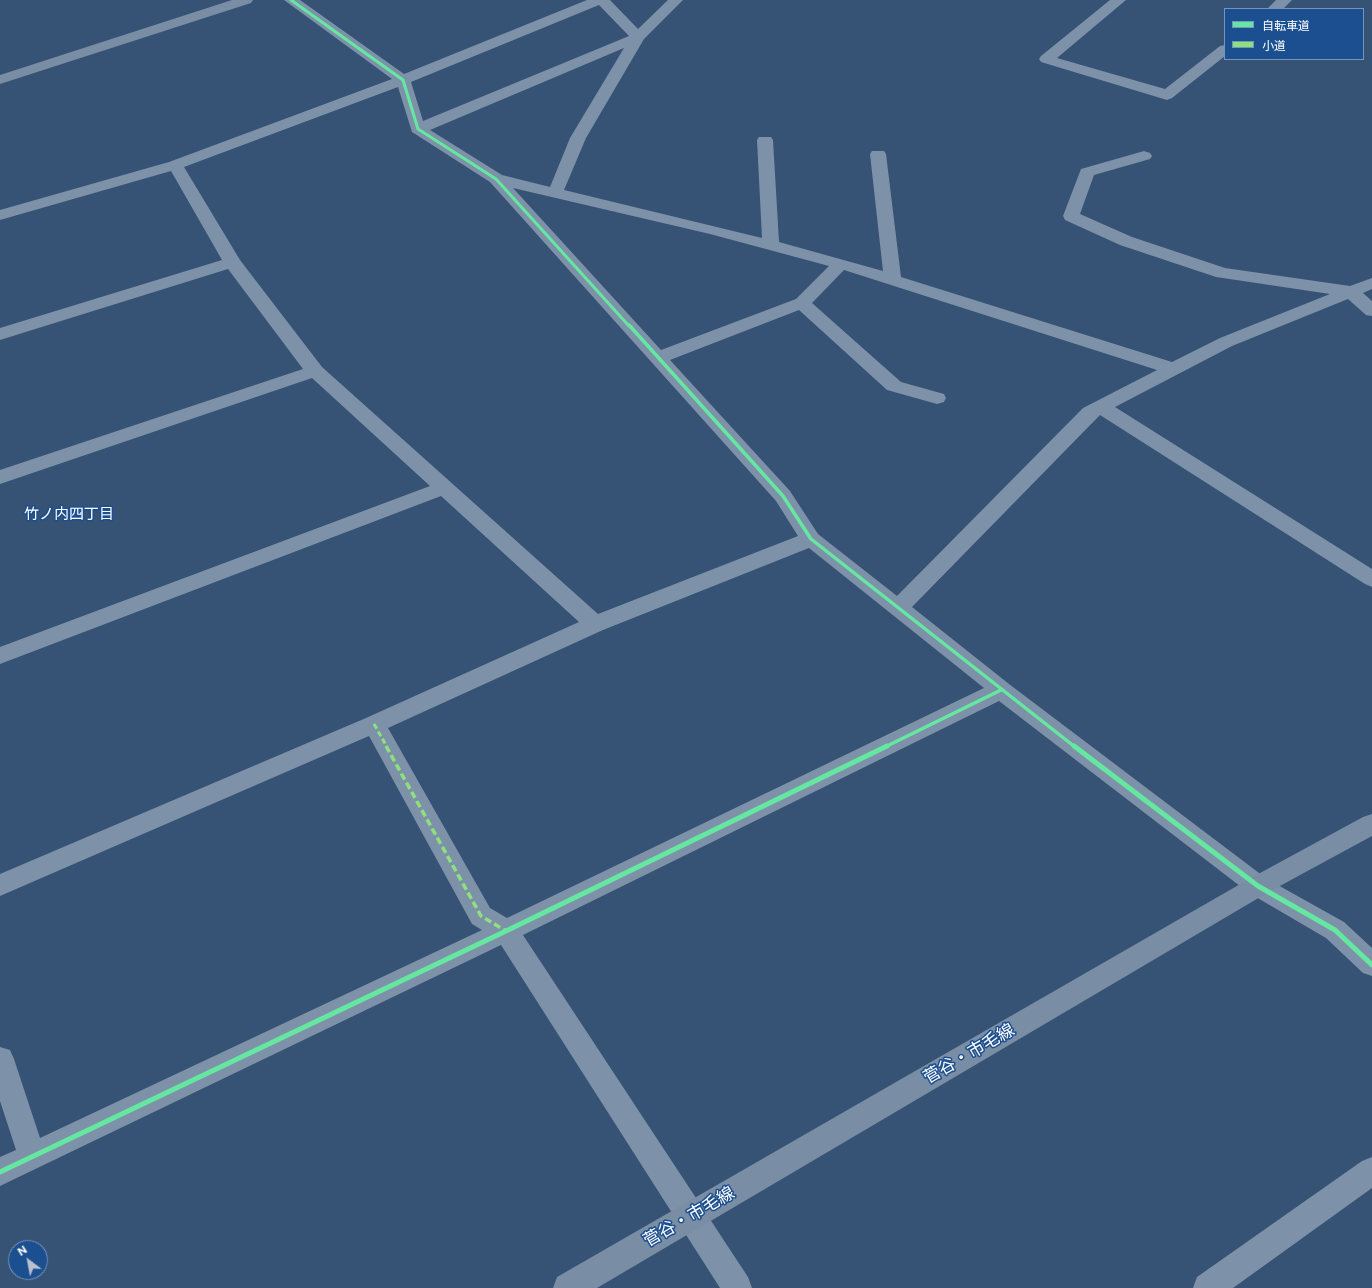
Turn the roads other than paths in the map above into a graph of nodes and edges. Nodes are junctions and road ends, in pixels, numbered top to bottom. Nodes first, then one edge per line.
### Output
1 (246, 0) edge
2 (291, 0) edge
3 (601, 0) edge
4 (676, 0) edge
5 (1119, 0) edge
6 (1285, 0) edge
7 (1275, 8) edge
8 (638, 37) junction
9 (1224, 50) edge
10 (0, 80) edge
11 (403, 80) junction
12 (418, 129) junction
13 (765, 140) dead end
14 (878, 154) dead end
15 (1144, 156) dead end
16 (175, 165) junction
17 (496, 179) junction
18 (555, 193) junction
19 (0, 215) edge
20 (771, 245) junction
21 (232, 262) junction
22 (841, 264) junction
23 (893, 280) junction
24 (1372, 283) edge
25 (1350, 291) junction
26 (802, 303) junction
27 (1372, 311) edge
28 (0, 334) edge
29 (658, 358) junction
30 (1173, 369) junction
31 (315, 371) junction
32 (937, 398) dead end
33 (1100, 406) junction
34 (0, 477) edge
35 (444, 488) junction
36 (811, 539) junction
37 (1372, 579) edge
38 (898, 608) junction
39 (595, 624) junction
40 (0, 656) edge
41 (1001, 690) junction
42 (374, 724) junction
43 (1372, 824) edge
44 (0, 885) edge
45 (1258, 886) junction
46 (506, 931) junction
47 (1372, 965) edge
48 (0, 1059) edge
49 (32, 1156) junction
50 (1372, 1171) edge
51 (0, 1172) edge
52 (691, 1216) junction
53 (1224, 1284) edge
54 (568, 1288) edge
55 (737, 1288) edge

1 - 10 street
2 - 11 street
3 - 8 street
3 - 11 street
4 - 8 street
5 - 9 street
6 - 7 street
8 - 12 street
8 - 18 street
11 - 12 street
11 - 16 street
12 - 17 street
13 - 20 street
14 - 23 street
15 - 25 street
16 - 19 street
16 - 21 street
17 - 18 street
17 - 29 street
18 - 20 street
20 - 22 street
21 - 28 street
21 - 31 street
22 - 23 street
22 - 26 street
23 - 30 street
24 - 25 street
25 - 27 street
25 - 30 street
26 - 29 street
26 - 32 street
29 - 36 street
30 - 33 street
31 - 34 street
31 - 35 street
33 - 37 street
33 - 38 street
35 - 39 street
35 - 40 street
36 - 38 street
36 - 39 street
38 - 41 street
39 - 42 street
41 - 45 street
41 - 46 street
42 - 44 street
42 - 46 street
43 - 45 street, 菅谷・市毛線
45 - 47 street
45 - 52 street, 菅谷・市毛線
46 - 49 street
46 - 52 street
48 - 49 street
49 - 51 street
50 - 53 street
52 - 54 street, 菅谷・市毛線
52 - 55 street

